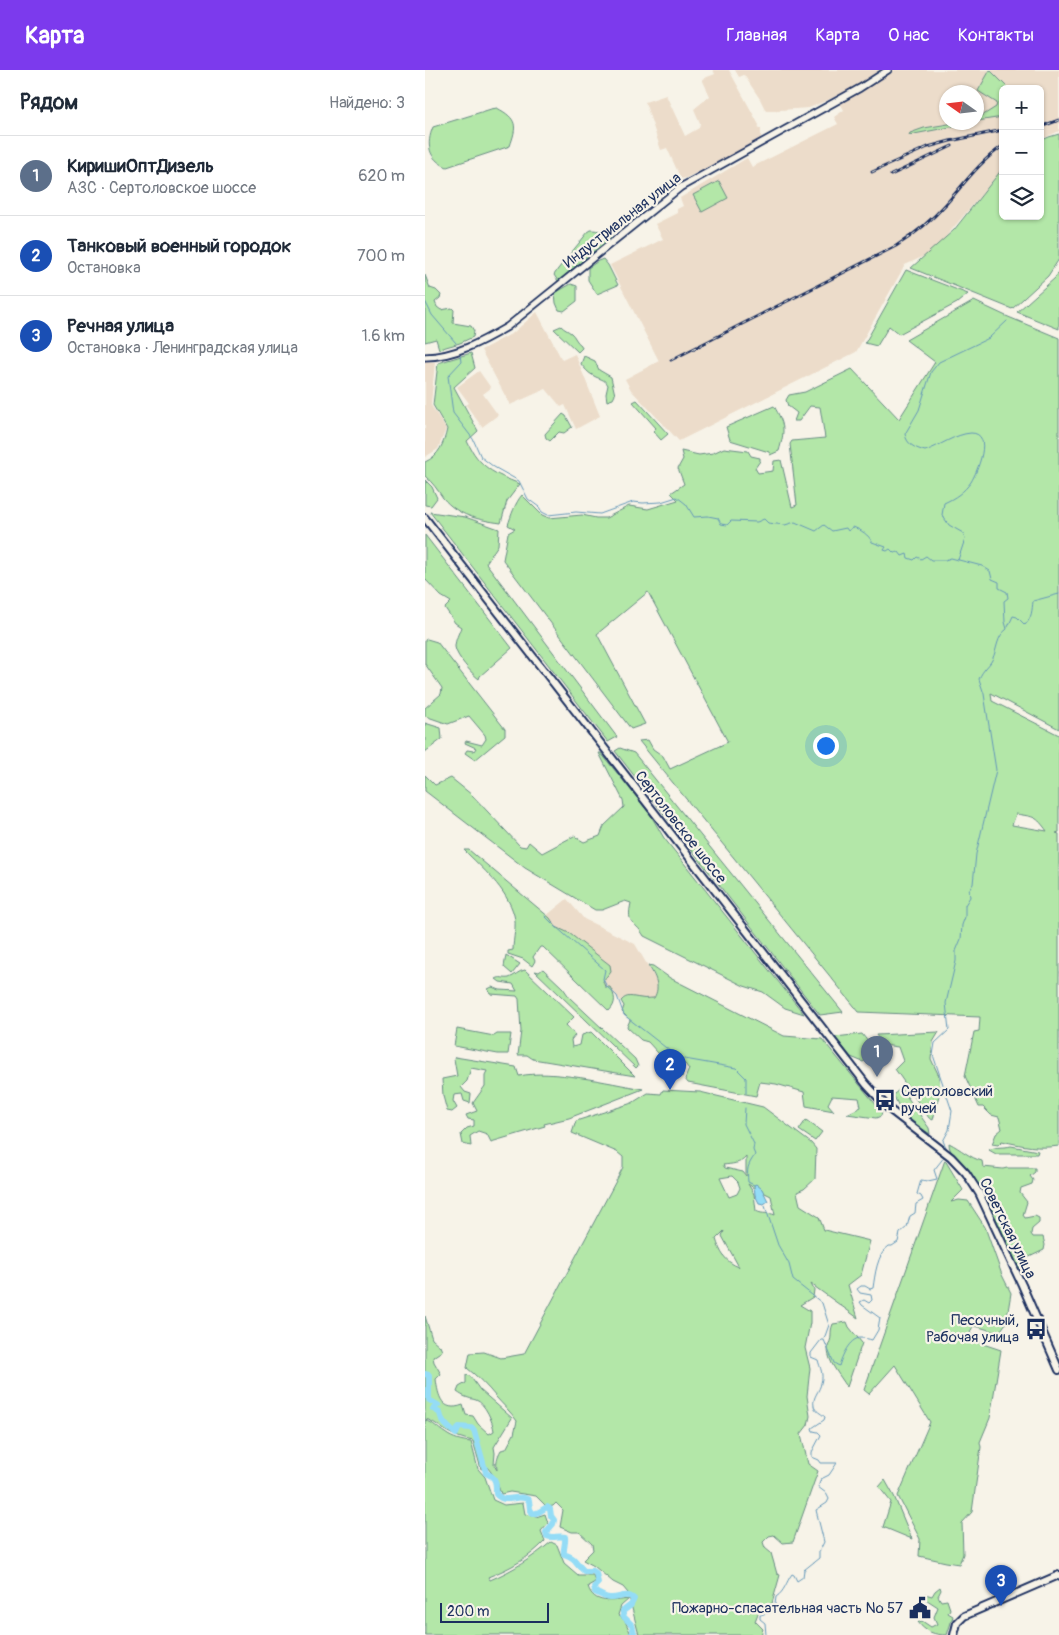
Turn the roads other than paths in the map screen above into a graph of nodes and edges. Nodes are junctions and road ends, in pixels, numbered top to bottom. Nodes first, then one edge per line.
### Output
1 (888, 70) edge
2 (425, 357) edge
3 (425, 518) edge
4 (938, 1148) joint
5 (1059, 1370) edge
6 (1059, 1575) edge
7 (954, 1635) edge

1 - 2 street, Индустриальная улица
3 - 4 main road, Сертоловское шоссе
4 - 5 main road, Советская улица
6 - 7 main road

